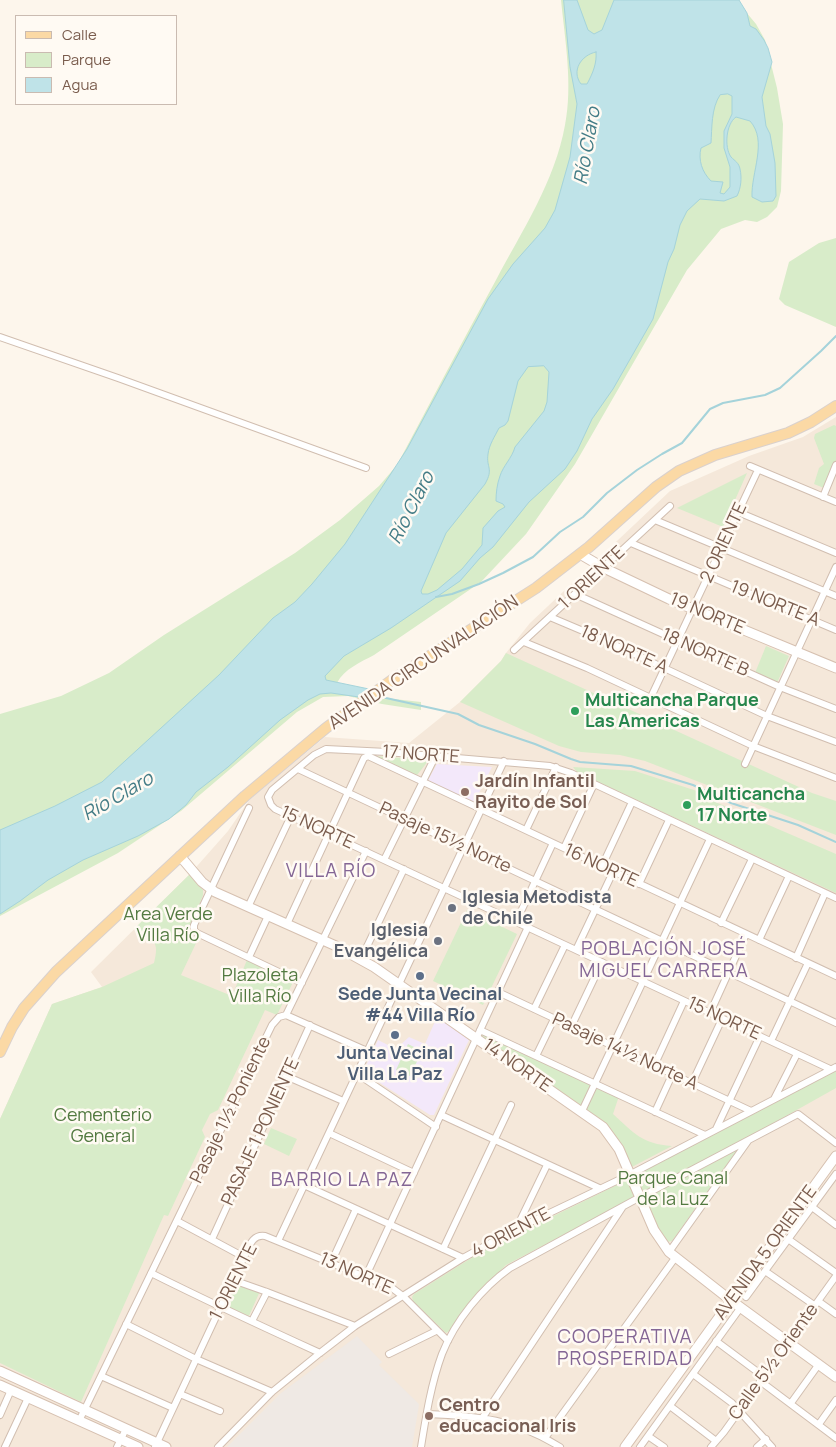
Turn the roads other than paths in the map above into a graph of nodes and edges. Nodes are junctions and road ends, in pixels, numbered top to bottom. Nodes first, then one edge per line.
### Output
1 (0, 338) edge
2 (836, 406) edge
3 (836, 465) edge
4 (750, 466) dead end
5 (366, 468) dead end
6 (758, 470) junction
7 (823, 497) junction
8 (836, 502) edge
9 (670, 506) dead end
10 (738, 512) junction
11 (655, 520) junction
12 (631, 543) junction
13 (722, 548) junction
14 (836, 552) edge
15 (580, 554) junction
16 (836, 567) edge
17 (604, 568) junction
18 (708, 577) junction
19 (825, 591) junction
20 (575, 594) junction
21 (836, 596) edge
22 (693, 609) junction
23 (550, 617) junction
24 (812, 620) junction
25 (836, 630) edge
26 (678, 641) junction
27 (524, 642) junction
28 (514, 650) dead end
29 (797, 652) junction
30 (665, 668) junction
31 (836, 668) edge
32 (780, 687) junction
33 (651, 698) junction
34 (836, 709) edge
35 (767, 716) junction
36 (836, 742) edge
37 (753, 746) junction
38 (435, 757) junction
39 (504, 761) junction
40 (745, 764) dead end
41 (556, 767) junction
42 (298, 769) junction
43 (836, 778) edge
44 (422, 781) junction
45 (594, 784) junction
46 (348, 792) junction
47 (268, 800) joint
48 (632, 802) junction
49 (249, 808) dead end
50 (481, 809) junction
51 (291, 816) junction
52 (404, 818) junction
53 (669, 820) junction
54 (526, 830) junction
55 (328, 834) junction
56 (710, 839) junction
57 (553, 843) junction
58 (464, 847) junction
59 (564, 848) junction
60 (366, 851) junction
61 (180, 856) junction
62 (752, 858) junction
63 (384, 860) junction
64 (602, 866) junction
65 (404, 869) junction
66 (613, 872) junction
67 (789, 876) junction
68 (535, 880) junction
69 (639, 884) junction
70 (444, 888) junction
71 (211, 890) junction
72 (826, 893) junction
73 (836, 898) edge
74 (680, 903) junction
75 (248, 907) junction
76 (595, 909) junction
77 (268, 916) junction
78 (516, 922) junction
79 (721, 923) junction
80 (287, 924) junction
81 (528, 927) junction
82 (746, 934) junction
83 (323, 940) junction
84 (662, 940) junction
85 (759, 940) junction
86 (565, 945) junction
87 (576, 950) junction
88 (249, 957) junction
89 (796, 958) junction
90 (361, 959) junction
91 (602, 962) junction
92 (808, 963) junction
93 (729, 972) junction
94 (835, 974) edge
95 (643, 982) junction
96 (302, 983) junction
97 (398, 983) junction
98 (498, 992) junction
99 (684, 1001) junction
100 (790, 1001) junction
101 (534, 1009) junction
102 (710, 1013) junction
103 (286, 1015) junction
104 (722, 1018) junction
105 (554, 1019) junction
106 (836, 1022) edge
107 (310, 1025) junction
108 (571, 1027) junction
109 (479, 1034) junction
110 (760, 1036) junction
111 (771, 1041) junction
112 (613, 1046) junction
113 (367, 1051) junction
114 (0, 1052) edge
115 (797, 1054) junction
116 (536, 1056) junction
117 (654, 1066) junction
118 (833, 1068) edge
119 (356, 1073) junction
120 (672, 1074) junction
121 (286, 1076) junction
122 (595, 1084) junction
123 (692, 1084) junction
124 (774, 1099) junction
125 (343, 1101) junction
126 (729, 1101) junction
127 (511, 1105) dead end
128 (582, 1111) junction
129 (752, 1111) junction
130 (655, 1112) junction
131 (441, 1115) junction
132 (436, 1127) junction
133 (716, 1129) junction
134 (329, 1133) junction
135 (705, 1135) junction
136 (750, 1139) junction
137 (494, 1140) junction
138 (836, 1143) edge
139 (836, 1156) edge
140 (547, 1165) junction
141 (414, 1173) junction
142 (631, 1174) junction
143 (836, 1176) edge
144 (304, 1185) junction
145 (599, 1188) junction
146 (640, 1197) junction
147 (622, 1206) junction
148 (812, 1208) junction
149 (356, 1209) junction
150 (177, 1221) junction
151 (390, 1224) junction
152 (836, 1225) edge
153 (516, 1229) junction
154 (212, 1239) junction
155 (788, 1239) junction
156 (278, 1241) junction
157 (443, 1248) junction
158 (672, 1255) junction
159 (244, 1257) junction
160 (464, 1258) junction
161 (331, 1263) junction
162 (765, 1271) junction
163 (151, 1273) junction
164 (836, 1275) edge
165 (365, 1278) junction
166 (233, 1280) junction
167 (267, 1292) junction
168 (404, 1297) junction
169 (746, 1297) dead end
170 (732, 1301) junction
171 (816, 1303) junction
172 (741, 1307) junction
173 (220, 1308) junction
174 (836, 1314) edge
175 (252, 1321) junction
176 (126, 1324) junction
177 (356, 1326) junction
178 (436, 1331) junction
179 (448, 1341) junction
180 (716, 1342) junction
181 (788, 1342) junction
182 (320, 1353) junction
183 (389, 1354) dead end
184 (196, 1359) junction
185 (819, 1364) junction
186 (0, 1371) edge
187 (693, 1374) junction
188 (101, 1376) junction
189 (836, 1377) edge
190 (762, 1379) junction
191 (0, 1385) edge
192 (11, 1390) junction
193 (272, 1392) junction
194 (180, 1394) junction
195 (28, 1398) junction
196 (836, 1400) edge
197 (791, 1403) junction
198 (670, 1406) junction
199 (173, 1408) junction
200 (84, 1411) junction
201 (220, 1411) dead end
202 (739, 1411) junction
203 (427, 1414) junction
204 (0, 1415) edge
205 (483, 1417) junction
206 (79, 1421) junction
207 (820, 1424) junction
208 (126, 1429) junction
209 (648, 1436) junction
210 (545, 1438) junction
211 (836, 1438) edge
212 (766, 1440) junction
213 (716, 1442) junction
214 (119, 1443) edge
215 (159, 1446) edge
216 (5, 1447) edge
217 (138, 1447) edge
218 (218, 1447) edge
219 (420, 1447) edge
220 (560, 1447) edge
221 (625, 1447) edge
222 (640, 1447) edge
223 (664, 1447) edge
224 (711, 1447) edge
225 (758, 1447) edge
226 (772, 1447) edge

1 - 5 street
2 - 15 main road, AVENIDA CIRCUNVALACIÓN
3 - 7 street
4 - 6 street
6 - 7 street
6 - 10 street, 2 ORIENTE
7 - 8 street
9 - 11 street, 1 ORIENTE
10 - 13 street, 2 ORIENTE
10 - 14 street
11 - 12 street, 1 ORIENTE
11 - 13 street
12 - 17 street, 1 ORIENTE
12 - 18 street, 19 NORTE A
13 - 18 street, 2 ORIENTE
13 - 19 street
15 - 17 street, 19 NORTE
15 - 61 main road, AVENIDA CIRCUNVALACIÓN
16 - 19 street
17 - 20 street, 1 ORIENTE
17 - 22 street, 19 NORTE
18 - 22 street, 2 ORIENTE
18 - 24 street, 19 NORTE A
19 - 21 street
19 - 24 street
20 - 23 street, 1 ORIENTE
20 - 26 street, 18 NORTE B
22 - 26 street, 2 ORIENTE
22 - 29 street, 19 NORTE
23 - 27 street, 1 ORIENTE
23 - 30 street, 18 NORTE A
24 - 25 street, 19 NORTE A
24 - 29 street
26 - 30 street, 2 ORIENTE
26 - 32 street, 18 NORTE B
27 - 28 street, 1 ORIENTE
27 - 33 street
29 - 31 street, 19 NORTE
29 - 32 street
30 - 33 street, 2 ORIENTE
30 - 35 street, 18 NORTE A
32 - 34 street, 18 NORTE B
32 - 35 street
33 - 37 street
35 - 36 street, 18 NORTE A
35 - 37 street
37 - 40 street
37 - 43 street
38 - 39 street, 17 NORTE
38 - 42 street, 17 NORTE
38 - 44 street
39 - 41 street, 17 NORTE
39 - 50 street, 1 ORIENTE
41 - 45 street, 17 NORTE
41 - 54 street
42 - 46 street, Pasaje 15½ Norte
42 - 47 street, 17 NORTE
44 - 46 street, 16 NORTE
44 - 50 street, 16 NORTE
44 - 52 street
45 - 48 street, 17 NORTE
45 - 59 street
46 - 52 street, Pasaje 15½ Norte
46 - 55 street
47 - 51 street, 15 NORTE
48 - 53 street, 17 NORTE
48 - 64 street
49 - 71 street
50 - 54 street, 16 NORTE
50 - 58 street, 1 ORIENTE
51 - 55 street, 15 NORTE
51 - 75 street
52 - 58 street, Pasaje 15½ Norte
52 - 63 street
53 - 56 street, 17 NORTE
53 - 69 street
54 - 57 street, 16 NORTE
55 - 60 street, 15 NORTE
55 - 80 street
56 - 62 street, 17 NORTE
56 - 74 street
57 - 59 street, 16 NORTE
57 - 68 street
58 - 68 street, Pasaje 15½ Norte
58 - 70 street, 1 ORIENTE
59 - 64 street, 16 NORTE
60 - 63 street, 15 NORTE
60 - 83 street, Pasaje 1½ Poniente
61 - 71 street, 14 NORTE
61 - 114 main road, AVENIDA CIRCUNVALACIÓN
62 - 67 street, 17 NORTE
62 - 79 street
63 - 65 street, 15 NORTE
64 - 66 street, 16 NORTE
65 - 70 street, 15 NORTE
65 - 90 street
66 - 69 street, 16 NORTE
66 - 76 street
67 - 72 street, 17 NORTE
67 - 85 street
68 - 76 street, Pasaje 15½ Norte
68 - 78 street
69 - 74 street, 16 NORTE
70 - 78 street, 15 NORTE
70 - 97 street, 1 ORIENTE
71 - 75 street, 14 NORTE
71 - 88 street
72 - 73 street, 17 NORTE
72 - 89 street
74 - 79 street, 16 NORTE
74 - 84 street
75 - 77 street, 14 NORTE
76 - 84 street, Pasaje 15½ Norte
76 - 87 street
77 - 80 street, 14 NORTE
77 - 88 street
78 - 81 street, 15 NORTE
79 - 82 street, 16 NORTE
80 - 83 street, 14 NORTE
81 - 86 street, 15 NORTE
81 - 98 street
82 - 85 street, 16 NORTE
82 - 93 street
83 - 90 street, 14 NORTE
83 - 96 street, Pasaje 1½ Poniente
84 - 93 street, Pasaje 15½ Norte
84 - 95 street
85 - 89 street, 16 NORTE
86 - 87 street, 15 NORTE
86 - 101 street
87 - 91 street, 15 NORTE
88 - 96 street
89 - 92 street, 16 NORTE
90 - 97 street, 14 NORTE
91 - 95 street, 15 NORTE
91 - 108 street
92 - 94 street, 16 NORTE
92 - 100 street
93 - 100 street, Pasaje 15½ Norte
93 - 102 street
95 - 99 street, 15 NORTE
95 - 112 street
96 - 103 street, Pasaje 1½ Poniente
97 - 109 street, 14 NORTE
97 - 113 street, 1 ORIENTE
98 - 101 street, Pasaje 14½ Norte A
98 - 109 street
99 - 102 street, 15 NORTE
99 - 117 street
100 - 106 street, Pasaje 15½ Norte
100 - 111 street
101 - 105 street, Pasaje 14½ Norte A
102 - 104 street, 15 NORTE
103 - 107 street
103 - 150 street, Pasaje 1½ Poniente
104 - 110 street, 15 NORTE
104 - 123 street
105 - 108 street, Pasaje 14½ Norte A
105 - 116 street
107 - 113 street
107 - 121 street, PASAJE 1 PONIENTE
108 - 112 street, Pasaje 14½ Norte A
109 - 116 street
109 - 128 street, 14 NORTE
109 - 131 street
110 - 111 street, 15 NORTE
110 - 126 street
111 - 115 street, 15 NORTE
112 - 117 street, Pasaje 14½ Norte A
112 - 122 street
113 - 119 street, 1 ORIENTE
115 - 118 street, 15 NORTE
115 - 124 street
116 - 122 street
117 - 120 street, Pasaje 14½ Norte A
118 - 124 street, 4 ORIENTE
119 - 125 street, 1 ORIENTE
119 - 132 street
120 - 123 street, Pasaje 14½ Norte A
120 - 130 street
121 - 125 street
121 - 154 street, PASAJE 1 PONIENTE
122 - 128 street
122 - 130 street
123 - 126 street, Pasaje 14½ Norte A
124 - 129 street, 4 ORIENTE
125 - 134 street, 1 ORIENTE
126 - 129 street, Pasaje 14½ Norte A
126 - 133 street
127 - 137 street
128 - 142 street, 14 NORTE
129 - 133 street, 4 ORIENTE
130 - 135 street
131 - 132 street
131 - 137 street
132 - 141 street
133 - 135 street, 4 ORIENTE
134 - 141 street
134 - 144 street, 1 ORIENTE
135 - 142 street, 4 ORIENTE
136 - 138 street
136 - 146 street
136 - 158 street
137 - 140 street
137 - 157 street
139 - 170 street, AVENIDA 5 ORIENTE
140 - 145 street
140 - 153 street
141 - 151 street
142 - 145 street, 4 ORIENTE
142 - 146 street, 14 NORTE
143 - 148 street
144 - 149 street
144 - 156 street, 1 ORIENTE
145 - 153 street, 4 ORIENTE
146 - 147 street
146 - 158 street, 14 NORTE
147 - 179 street
147 - 205 street
148 - 152 street
148 - 155 street
149 - 151 street
149 - 161 street
150 - 154 street
150 - 163 street, Pasaje 1½ Poniente
151 - 157 street
151 - 165 street
153 - 160 street, 4 ORIENTE
154 - 159 street
155 - 162 street
155 - 164 street
156 - 159 street, 1 ORIENTE
156 - 161 street, 13 NORTE
157 - 160 street
158 - 170 street, 14 NORTE
158 - 210 street
159 - 166 street, 1 ORIENTE
160 - 168 street, 4 ORIENTE
161 - 165 street, 13 NORTE
162 - 169 street
162 - 171 street
163 - 173 street
163 - 176 street, Pasaje 1½ Poniente
164 - 171 street, Calle 5½ Oriente
165 - 168 street, 13 NORTE
166 - 167 street
166 - 173 street, 1 ORIENTE
167 - 175 street
167 - 177 street
168 - 177 street, 4 ORIENTE
168 - 178 street, 13 NORTE
170 - 172 street, 14 NORTE
170 - 221 street, AVENIDA 5 ORIENTE
171 - 174 street
171 - 181 street, Calle 5½ Oriente
172 - 180 street
172 - 181 street, 14 NORTE
173 - 175 street
173 - 184 street, 1 ORIENTE
175 - 182 street
176 - 184 street
176 - 188 street, Pasaje 1½ Poniente
177 - 182 street, 4 ORIENTE
178 - 179 street, 13 NORTE
178 - 183 street
179 - 203 street
180 - 187 street
180 - 190 street
181 - 185 street, 14 NORTE
181 - 190 street, Calle 5½ Oriente
182 - 193 street, 4 ORIENTE
184 - 193 street
184 - 194 street, 1 ORIENTE
185 - 189 street, 14 NORTE
185 - 197 street
186 - 200 street
187 - 198 street
187 - 202 street
188 - 199 street
188 - 200 street, Pasaje 1½ Poniente
190 - 197 street
190 - 202 street, Calle 5½ Oriente
191 - 192 street
192 - 195 street
192 - 204 street
193 - 218 street, 4 ORIENTE
194 - 199 street, 1 ORIENTE
194 - 201 street
195 - 206 street
195 - 216 street
196 - 207 street
197 - 207 street
198 - 209 street
198 - 213 street
199 - 215 street, 1 ORIENTE
200 - 206 street, Pasaje 1½ Poniente
200 - 208 street
202 - 212 street
202 - 213 street, Calle 5½ Oriente
203 - 205 street
203 - 219 street
205 - 210 street
206 - 214 street
207 - 211 street
208 - 214 street
208 - 215 street
209 - 222 street
209 - 223 street
210 - 220 street
212 - 225 street
212 - 226 street
213 - 224 street, Calle 5½ Oriente
214 - 217 street

